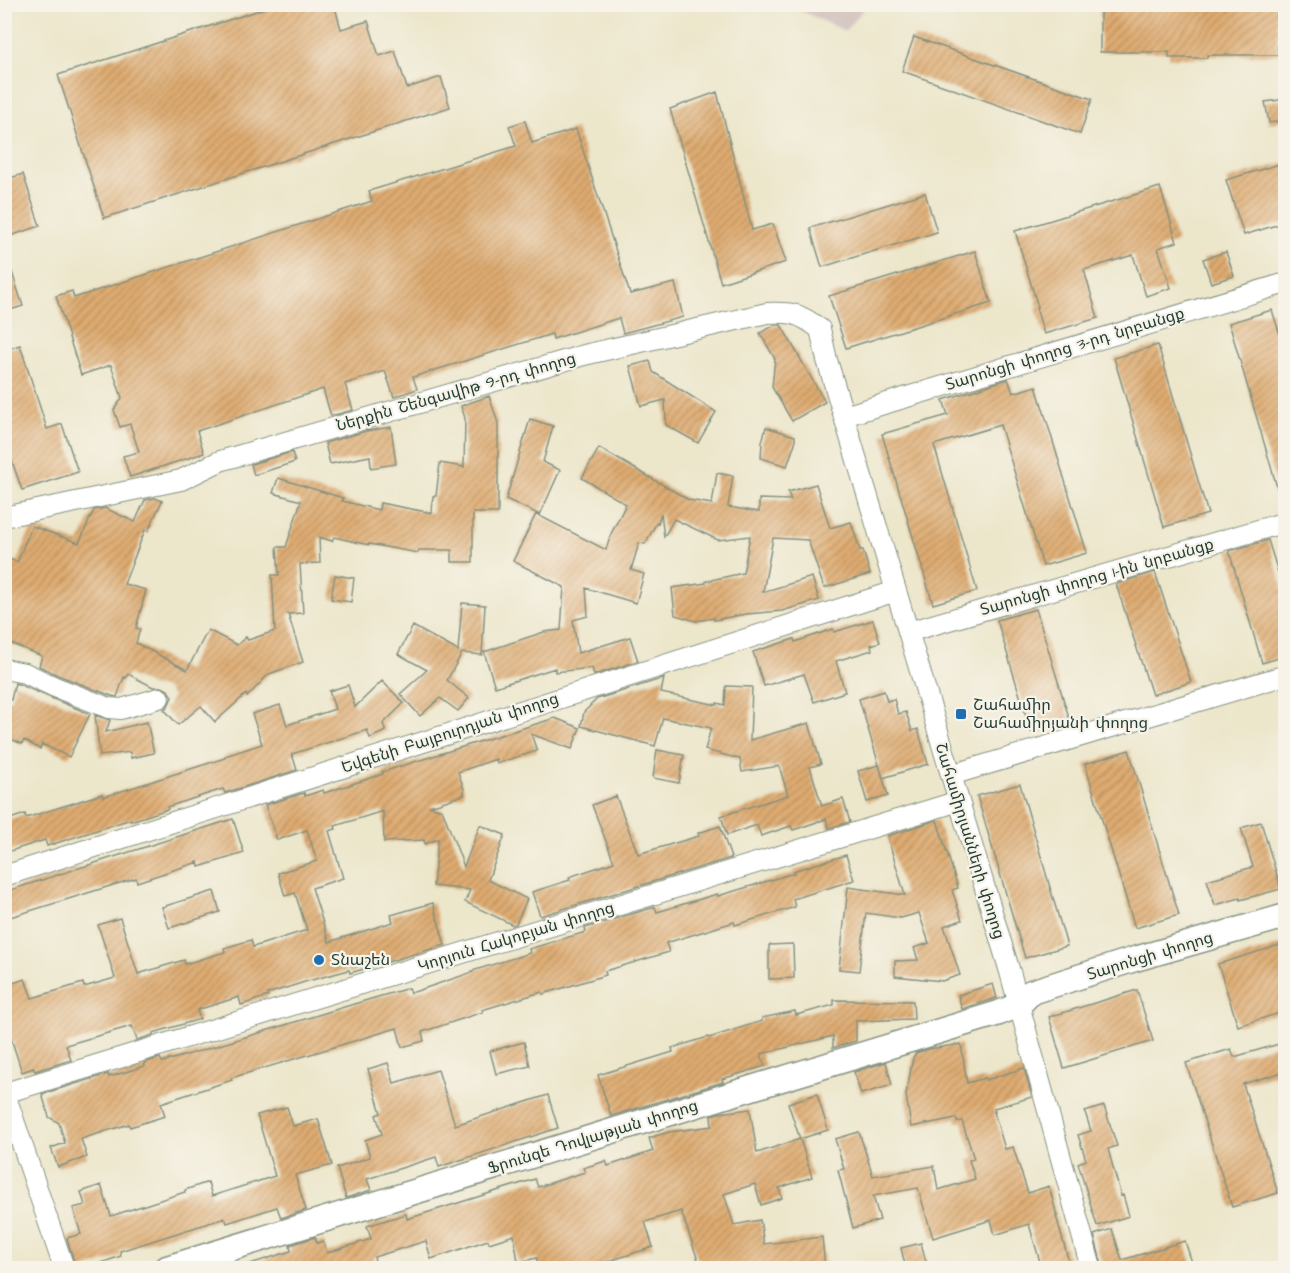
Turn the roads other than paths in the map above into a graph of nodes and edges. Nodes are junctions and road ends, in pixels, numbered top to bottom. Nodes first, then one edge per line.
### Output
1 (1286, 283) edge
2 (844, 416) junction
3 (4, 517) edge
4 (1286, 522) edge
5 (896, 591) junction
6 (908, 632) junction
7 (4, 669) edge
8 (1286, 675) edge
9 (159, 698) dead end
10 (951, 775) junction
11 (959, 801) junction
12 (4, 876) edge
13 (1286, 916) edge
14 (1019, 1005) junction
15 (5, 1092) edge
16 (64, 1269) edge
17 (166, 1269) edge
18 (1091, 1269) edge

1 - 2 street, Տարոնցի փողոց 3-րդ նրբանցք
2 - 3 street, Ներքին Շենգավիթ 9-րդ փողոց
2 - 5 street, Շահամիրյանների փողոց
4 - 6 street, Տարոնցի փողոց 1-ին նրբանցք
5 - 6 street, Շահամիրյանների փողոց
5 - 12 street, Եվգենի Բայբուրդյան փողոց
6 - 10 street, Շահամիրյանների փողոց
7 - 9 street
8 - 10 street
10 - 11 street, Շահամիրյանների փողոց
11 - 14 street, Շահամիրյանների փողոց
11 - 15 street, Կորյուն Հակոբյան փողոց
13 - 14 street, Տարոնցի փողոց
14 - 17 street, Ֆրունզե Դովլաթյան փողոց
14 - 18 street, Շահամիրյանների փողոց
15 - 16 street

